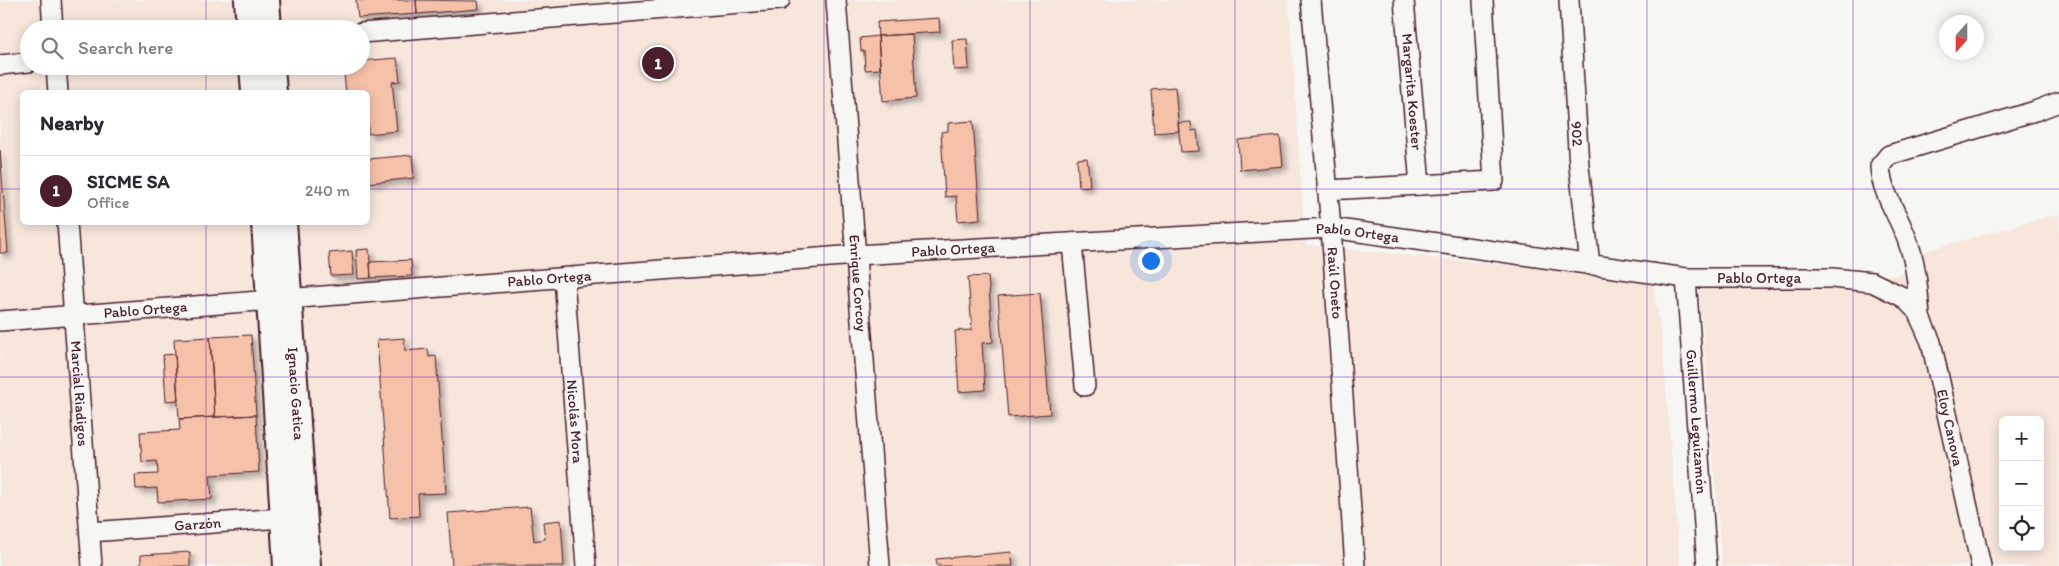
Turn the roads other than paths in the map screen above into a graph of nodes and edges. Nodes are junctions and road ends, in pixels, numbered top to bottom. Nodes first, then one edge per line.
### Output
1 (51, 0) edge
2 (247, 0) edge
3 (267, 0) edge
4 (780, 0) edge
5 (836, 0) edge
6 (1311, 0) edge
7 (1404, 0) edge
8 (1483, 0) edge
9 (1569, 0) edge
10 (52, 20) edge
11 (248, 20) edge
12 (268, 20) edge
13 (370, 32) edge
14 (20, 63) edge
15 (0, 65) edge
16 (57, 75) edge
17 (253, 75) edge
18 (273, 75) edge
19 (58, 90) edge
20 (254, 90) edge
21 (274, 90) edge
22 (2059, 102) edge
23 (1420, 185) junction
24 (1326, 190) junction
25 (67, 225) edge
26 (265, 225) edge
27 (284, 225) edge
28 (1331, 228) junction
29 (1072, 243) junction
30 (856, 255) junction
31 (1590, 266) junction
32 (564, 278) junction
33 (1686, 278) junction
34 (1902, 297) joint
35 (279, 299) junction
36 (74, 315) junction
37 (1920, 317) junction
38 (0, 321) edge
39 (1084, 386) dead end
40 (294, 517) junction
41 (90, 532) junction
42 (92, 566) edge
43 (286, 566) edge
44 (308, 566) edge
45 (586, 566) edge
46 (880, 566) edge
47 (1355, 566) edge
48 (1707, 566) edge
49 (1981, 566) edge

1 - 10 street
2 - 11 main road
3 - 12 main road
4 - 13 street
5 - 30 street, Enrique Corcoy
6 - 24 street, Raúl Oneto
7 - 23 street, Margarita Koester
8 - 23 street
9 - 31 street, 902
14 - 15 street
16 - 19 street
17 - 20 main road
18 - 21 main road
22 - 37 street
23 - 24 street
24 - 28 street, Raúl Oneto
25 - 36 street, Marcial Riadigos
26 - 35 main road, Ignacio Gatica
27 - 35 main road, Ignacio Gatica
28 - 29 street, Pablo Ortega
28 - 31 street, Pablo Ortega
28 - 47 street, Raúl Oneto
29 - 30 street, Pablo Ortega
29 - 39 street
30 - 32 street, Pablo Ortega
30 - 46 street, Enrique Corcoy
31 - 33 street, Pablo Ortega
32 - 35 street, Pablo Ortega
32 - 45 street, Nicolás Mora
33 - 34 street, Pablo Ortega
33 - 48 street, Guillermo Leguizamón
34 - 37 street, Eloy Canova
35 - 36 street, Pablo Ortega
35 - 40 main road, Ignacio Gatica
36 - 38 street, Pablo Ortega
36 - 41 street, Marcial Riadigos
37 - 49 street, Eloy Canova
40 - 41 street, Garzón
40 - 43 main road, Ignacio Gatica
40 - 44 main road, Ignacio Gatica
41 - 42 street, Marcial Riadigos

